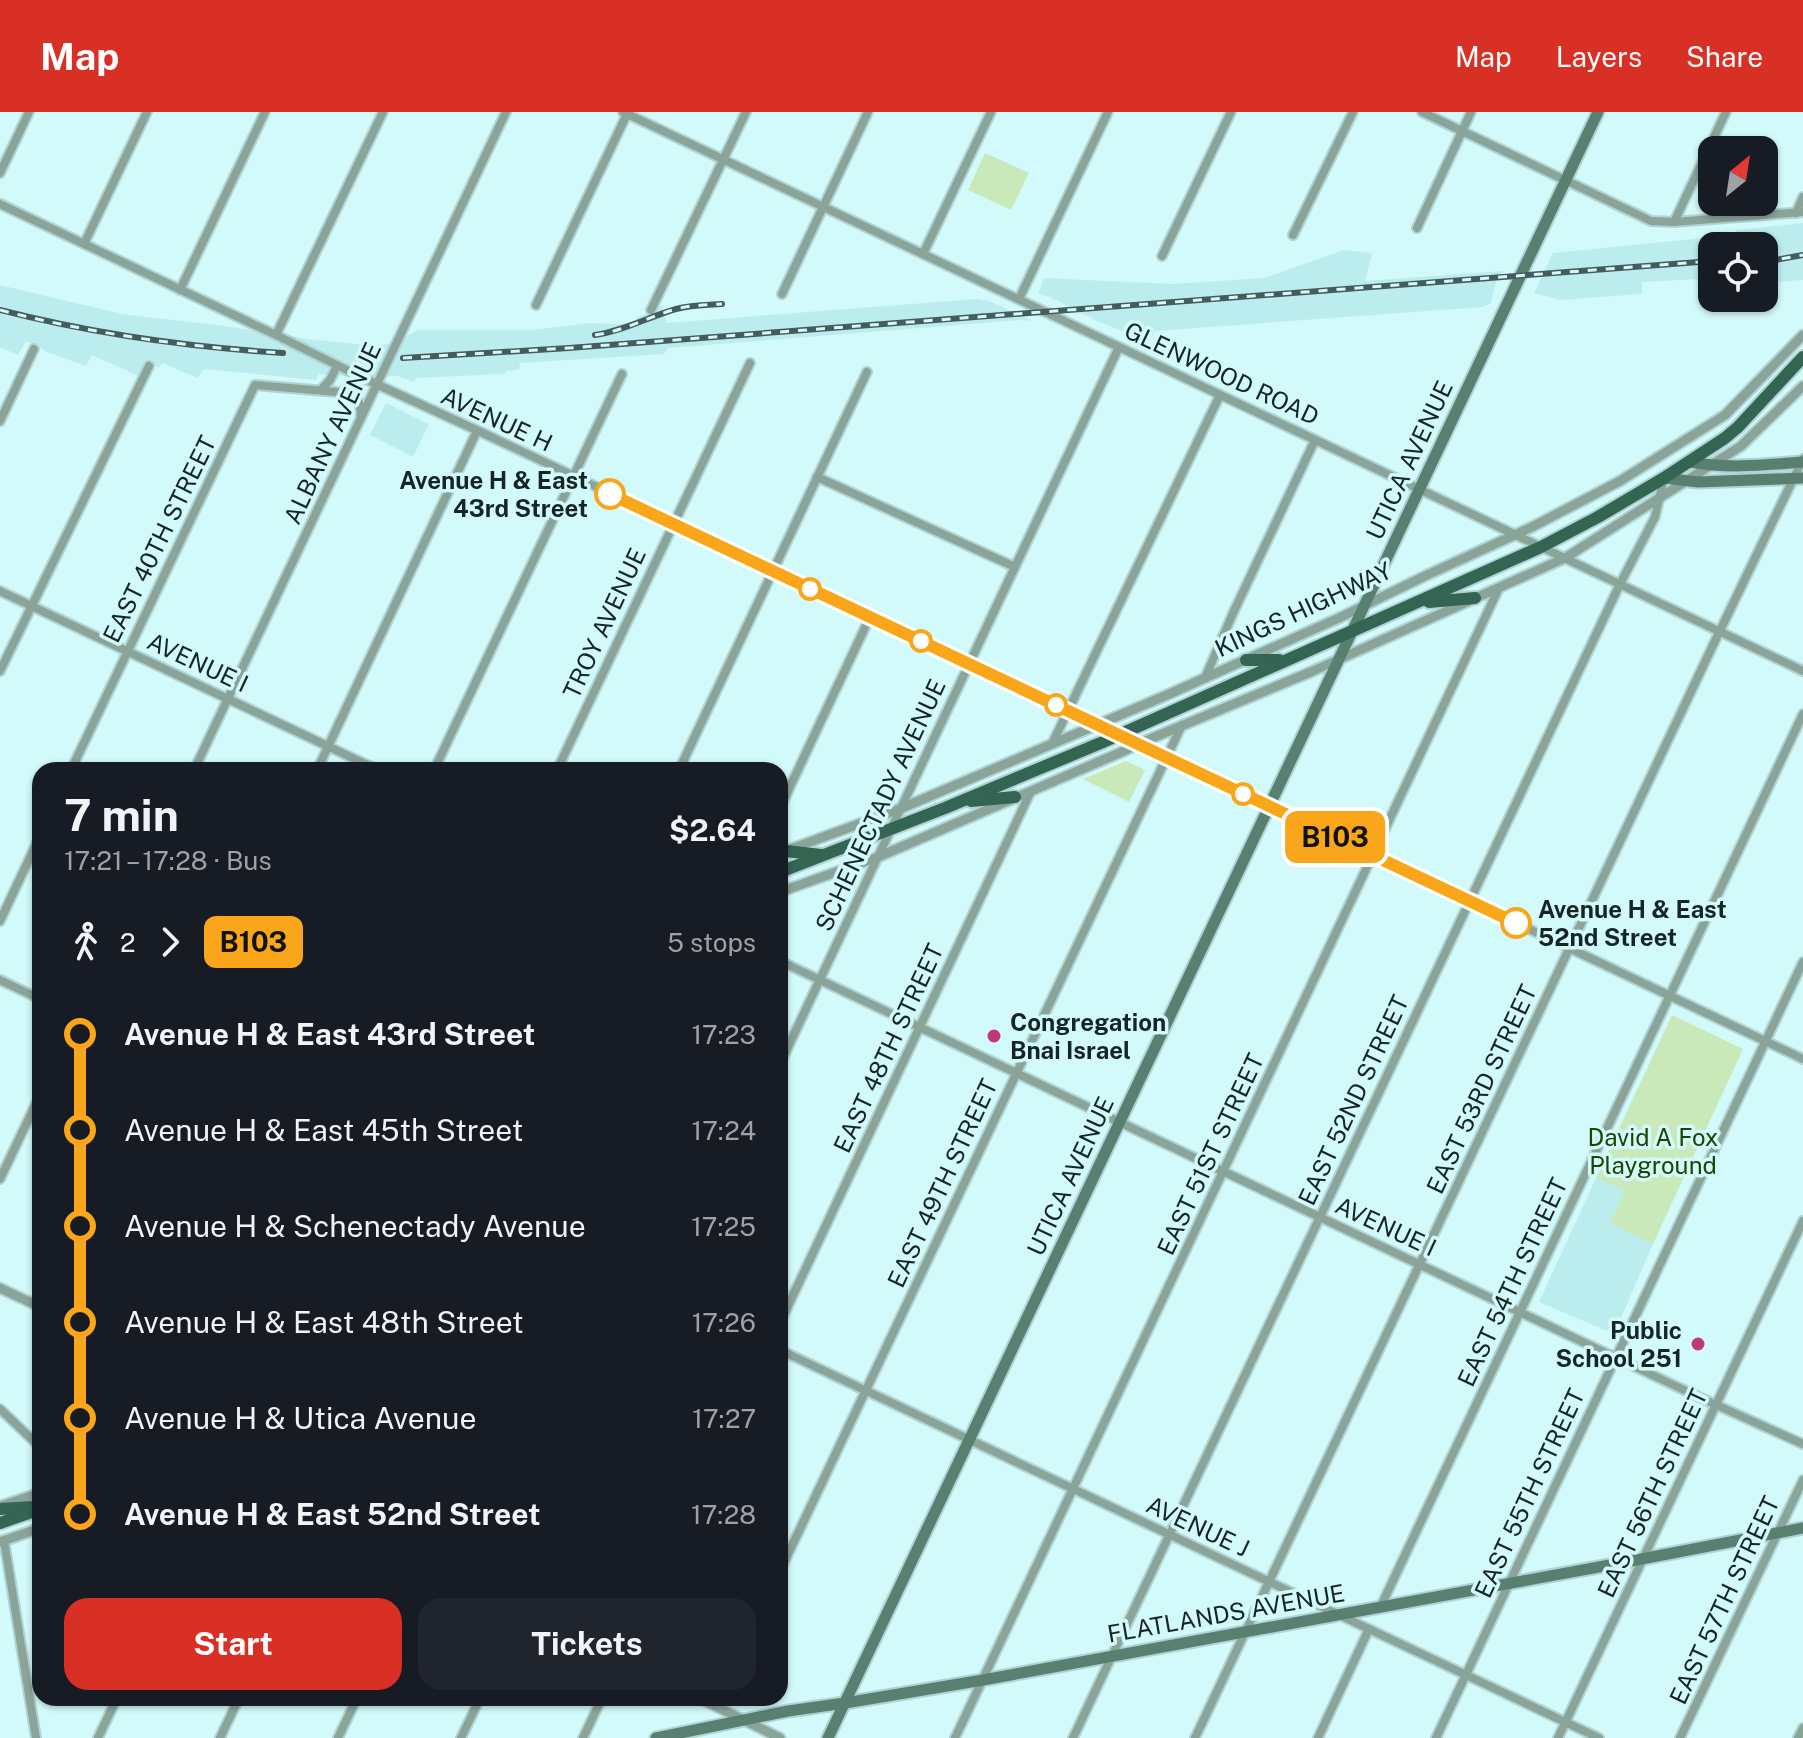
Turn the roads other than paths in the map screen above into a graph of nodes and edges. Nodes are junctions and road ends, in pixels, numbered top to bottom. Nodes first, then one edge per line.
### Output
1 (29, 112) edge
2 (147, 112) edge
3 (265, 112) edge
4 (383, 112) edge
5 (506, 112) edge
6 (746, 112) edge
7 (868, 112) edge
8 (991, 112) edge
9 (1108, 112) edge
10 (1231, 112) edge
11 (1353, 112) edge
12 (1422, 112) edge
13 (1471, 112) edge
14 (1598, 112) edge
15 (1726, 112) edge
16 (626, 113) edge
17 (1463, 131) junction
18 (724, 160) junction
19 (0, 173) edge
20 (1566, 181) junction
21 (1803, 197) edge
22 (0, 204) edge
23 (823, 207) junction
24 (1799, 213) edge
25 (1674, 222) junction
26 (1417, 228) dead end
27 (1293, 235) dead end
28 (84, 244) junction
29 (923, 254) junction
30 (1162, 256) dead end
31 (180, 290) junction
32 (782, 294) dead end
33 (1019, 299) junction
34 (536, 305) dead end
35 (651, 310) dead end
36 (276, 335) junction
37 (1803, 335) edge
38 (1119, 347) junction
39 (34, 349) dead end
40 (1803, 357) edge
41 (750, 363) dead end
42 (149, 366) dead end
43 (337, 366) junction
44 (867, 372) dead end
45 (622, 374) dead end
46 (377, 385) junction
47 (1803, 386) edge
48 (321, 390) junction
49 (1220, 395) junction
50 (361, 418) junction
51 (0, 421) edge
52 (477, 431) junction
53 (1315, 440) junction
54 (1802, 460) edge
55 (1690, 462) junction
56 (1711, 466) junction
57 (573, 476) junction
58 (817, 477) junction
59 (1664, 478) junction
60 (1798, 478) edge
61 (1689, 481) junction
62 (1420, 489) junction
63 (1660, 498) junction
64 (673, 523) junction
65 (1517, 535) junction
66 (1541, 547) junction
67 (1565, 558) junction
68 (1015, 567) junction
69 (773, 571) junction
70 (1620, 584) junction
71 (1499, 588) junction
72 (0, 591) edge
73 (1475, 598) junction
74 (1418, 603) junction
75 (31, 606) junction
76 (1363, 606) junction
77 (870, 617) junction
78 (1352, 632) junction
79 (1720, 632) junction
80 (127, 651) junction
81 (1339, 659) junction
82 (1246, 660) junction
83 (1286, 661) junction
84 (969, 664) junction
85 (0, 671) edge
86 (1803, 671) edge
87 (1205, 678) junction
88 (228, 699) junction
89 (1069, 711) junction
90 (1803, 714) edge
91 (1097, 724) junction
92 (1182, 725) junction
93 (1118, 734) junction
94 (1052, 744) junction
95 (1138, 744) junction
96 (328, 746) junction
97 (1167, 757) junction
98 (75, 762) edge
99 (198, 762) edge
100 (321, 762) edge
101 (361, 762) edge
102 (438, 762) edge
103 (561, 762) edge
104 (683, 762) edge
105 (788, 791) edge
106 (1031, 791) junction
107 (1015, 797) junction
108 (960, 802) junction
109 (1270, 806) junction
110 (902, 808) junction
111 (891, 829) junction
112 (788, 850) edge
113 (788, 852) edge
114 (32, 853) edge
115 (1373, 855) junction
116 (824, 856) junction
117 (878, 857) junction
118 (788, 869) edge
119 (788, 889) edge
120 (1470, 901) junction
121 (0, 921) edge
122 (1570, 948) junction
123 (1803, 962) edge
124 (788, 965) edge
125 (0, 980) edge
126 (820, 980) junction
127 (32, 995) edge
128 (1670, 995) junction
129 (920, 1027) junction
130 (1766, 1041) junction
131 (788, 1047) edge
132 (1803, 1059) edge
133 (1016, 1073) junction
134 (32, 1112) edge
135 (1120, 1122) junction
136 (1224, 1171) junction
137 (0, 1179) edge
138 (1320, 1217) junction
139 (1803, 1221) edge
140 (1420, 1264) junction
141 (0, 1288) edge
142 (32, 1303) edge
143 (788, 1306) edge
144 (1520, 1312) junction
145 (788, 1354) edge
146 (1616, 1357) junction
147 (866, 1391) junction
148 (1716, 1405) junction
149 (0, 1409) edge
150 (32, 1439) edge
151 (969, 1440) junction
152 (1803, 1444) edge
153 (1803, 1480) edge
154 (1073, 1489) junction
155 (32, 1496) edge
156 (0, 1508) edge
157 (32, 1508) edge
158 (32, 1511) edge
159 (0, 1523) edge
160 (1803, 1528) edge
161 (32, 1531) edge
162 (1778, 1533) junction
163 (1169, 1534) junction
164 (2, 1541) edge
165 (788, 1554) edge
166 (1643, 1559) junction
167 (1270, 1582) junction
168 (1509, 1583) junction
169 (1380, 1608) junction
170 (1337, 1614) junction
171 (1369, 1629) junction
172 (1246, 1631) junction
173 (1112, 1656) junction
174 (1466, 1675) junction
175 (983, 1680) junction
176 (845, 1703) junction
177 (113, 1706) edge
178 (235, 1706) edge
179 (353, 1706) edge
180 (476, 1706) edge
181 (598, 1706) edge
182 (724, 1706) edge
183 (743, 1720) junction
184 (1566, 1722) junction
185 (1803, 1728) edge
186 (703, 1734) edge
187 (36, 1738) edge
188 (98, 1738) edge
189 (220, 1738) edge
190 (338, 1738) edge
191 (461, 1738) edge
192 (583, 1738) edge
193 (656, 1738) edge
194 (780, 1738) edge
195 (828, 1738) edge
196 (955, 1738) edge
197 (1073, 1738) edge
198 (1195, 1738) edge
199 (1318, 1738) edge
200 (1436, 1738) edge
201 (1558, 1738) edge
202 (1599, 1738) edge
203 (1680, 1738) edge
204 (1798, 1738) edge

1 - 19 street
2 - 28 street
3 - 31 street
4 - 36 street
5 - 46 street, ALBANY AVENUE
6 - 18 street
7 - 23 street
8 - 29 street
9 - 33 street
10 - 30 street
11 - 27 street
12 - 17 street
13 - 17 street
14 - 20 main road, UTICA AVENUE
15 - 25 street
16 - 18 street, GLENWOOD ROAD
16 - 34 street
17 - 20 street
17 - 26 street
18 - 23 street, GLENWOOD ROAD
18 - 35 street
20 - 25 street
20 - 62 main road, UTICA AVENUE
21 - 24 street
22 - 28 street, AVENUE H
23 - 29 street, GLENWOOD ROAD
23 - 32 street
24 - 25 street
28 - 31 street, AVENUE H
29 - 33 street, GLENWOOD ROAD
31 - 36 street, AVENUE H
33 - 38 street, GLENWOOD ROAD
36 - 43 street, AVENUE H
37 - 65 street, KINGS HIGHWAY
38 - 49 street, GLENWOOD ROAD
38 - 68 street, SCHENECTADY AVENUE
39 - 51 street
40 - 55 main road, KINGS HIGHWAY
41 - 64 street, TROY AVENUE
42 - 75 street
43 - 46 street, AVENUE H
43 - 48 street
44 - 58 street
45 - 57 street
46 - 50 street, ALBANY AVENUE
46 - 52 street, AVENUE H
47 - 56 street
48 - 50 street, EAST 40TH STREET
48 - 80 street, EAST 40TH STREET
49 - 53 street, GLENWOOD ROAD
49 - 89 street
50 - 88 street, ALBANY AVENUE
52 - 57 street, AVENUE H
52 - 96 street
53 - 62 street, GLENWOOD ROAD
53 - 87 street
54 - 56 main road
54 - 60 street, EAST 53RD STREET
55 - 56 main road
55 - 59 main road, KINGS HIGHWAY
56 - 61 street
57 - 64 street, AVENUE H
57 - 102 street
58 - 68 street
58 - 69 street
59 - 61 main road
59 - 63 street, EAST 52ND STREET
59 - 66 main road, KINGS HIGHWAY
60 - 61 main road
60 - 79 street, EAST 53RD STREET
61 - 63 street
62 - 65 street, GLENWOOD ROAD
62 - 76 main road, UTICA AVENUE
63 - 67 street
63 - 70 street, EAST 52ND STREET
64 - 69 street, AVENUE H
64 - 103 street, TROY AVENUE
65 - 66 street, GLENWOOD ROAD
65 - 76 street, KINGS HIGHWAY
66 - 67 street, GLENWOOD ROAD
66 - 74 main road, KINGS HIGHWAY
67 - 70 street, GLENWOOD ROAD
67 - 71 street
68 - 84 street, SCHENECTADY AVENUE
69 - 77 street, AVENUE H
69 - 104 street
70 - 79 street, GLENWOOD ROAD
70 - 120 street, EAST 52ND STREET
71 - 73 street
71 - 115 street, EAST 51ST STREET
72 - 75 street, AVENUE I
73 - 74 main road
73 - 81 street
74 - 78 main road, KINGS HIGHWAY
75 - 80 street, AVENUE I
75 - 85 street
76 - 78 main road, UTICA AVENUE
76 - 82 street, KINGS HIGHWAY
77 - 84 street, AVENUE H
77 - 105 street
78 - 81 main road, UTICA AVENUE
78 - 83 main road, KINGS HIGHWAY
79 - 86 street, GLENWOOD ROAD
79 - 122 street, EAST 53RD STREET
80 - 88 street, AVENUE I
80 - 98 street, EAST 40TH STREET
81 - 92 street
81 - 109 main road, UTICA AVENUE
82 - 83 main road
82 - 87 street, KINGS HIGHWAY
83 - 93 main road, KINGS HIGHWAY
84 - 89 street, AVENUE H
84 - 110 street, SCHENECTADY AVENUE
87 - 91 street, KINGS HIGHWAY
88 - 96 street, AVENUE I
88 - 99 street, ALBANY AVENUE
89 - 91 street, AVENUE H
89 - 94 street
90 - 128 street, EAST 54TH STREET
91 - 93 street, AVENUE H
91 - 94 street, KINGS HIGHWAY
92 - 95 street
92 - 97 street, EAST 49TH STREET
93 - 95 street, AVENUE H
93 - 108 main road, KINGS HIGHWAY
94 - 110 street, KINGS HIGHWAY
95 - 97 street, AVENUE H
95 - 106 street
96 - 100 street
96 - 101 street, AVENUE I
97 - 109 street, AVENUE H
97 - 133 street, EAST 49TH STREET
106 - 107 street
106 - 129 street, EAST 48TH STREET
107 - 108 main road
107 - 117 street
108 - 111 main road, KINGS HIGHWAY
109 - 115 street, AVENUE H
109 - 135 main road, UTICA AVENUE
110 - 111 street, SCHENECTADY AVENUE
110 - 112 street, KINGS HIGHWAY
111 - 116 main road, KINGS HIGHWAY
111 - 117 street, SCHENECTADY AVENUE
113 - 116 main road
114 - 121 street
115 - 120 street, AVENUE H
115 - 136 street, EAST 51ST STREET
116 - 118 main road, KINGS HIGHWAY
117 - 119 street
117 - 126 street, SCHENECTADY AVENUE
120 - 122 street, AVENUE H
120 - 138 street, EAST 52ND STREET
122 - 128 street, AVENUE H
122 - 140 street, EAST 53RD STREET
123 - 130 street, EAST 55TH STREET
124 - 126 street, AVENUE I
125 - 127 street
126 - 129 street, AVENUE I
126 - 131 street, SCHENECTADY AVENUE
128 - 130 street, AVENUE H
128 - 144 street, EAST 54TH STREET
129 - 133 street, AVENUE I
129 - 143 street, EAST 48TH STREET
130 - 132 street, AVENUE H
130 - 146 street, EAST 55TH STREET
133 - 135 street, AVENUE I
133 - 147 street, EAST 49TH STREET
134 - 137 street
135 - 136 street, AVENUE I
135 - 151 main road, UTICA AVENUE
136 - 138 street, AVENUE I
136 - 154 street, EAST 51ST STREET
138 - 140 street, AVENUE I
138 - 163 street, EAST 52ND STREET
139 - 148 street, EAST 56TH STREET
140 - 144 street, AVENUE I
140 - 167 street, EAST 53RD STREET
141 - 142 street
144 - 146 street, AVENUE I
144 - 169 street, EAST 54TH STREET
145 - 147 street, AVENUE J
146 - 148 street, AVENUE I
146 - 168 street, EAST 55TH STREET
147 - 151 street, AVENUE J
147 - 165 street, EAST 49TH STREET
148 - 152 street, AVENUE I
148 - 166 street, EAST 56TH STREET
149 - 150 street
151 - 154 street, AVENUE J
151 - 176 main road, UTICA AVENUE
153 - 162 street, EAST 57TH STREET
154 - 163 street, AVENUE J
154 - 175 street, EAST 51ST STREET
155 - 156 street
156 - 157 main road
158 - 159 main road
160 - 162 main road, FLATLANDS AVENUE
161 - 164 street
162 - 166 main road, FLATLANDS AVENUE
162 - 203 street, EAST 57TH STREET
163 - 167 street, AVENUE J
163 - 173 street, EAST 52ND STREET
164 - 187 street
166 - 168 main road, FLATLANDS AVENUE
166 - 184 street, EAST 56TH STREET
167 - 170 street, AVENUE J
167 - 172 street, EAST 53RD STREET
168 - 169 main road, FLATLANDS AVENUE
168 - 174 street, EAST 55TH STREET
169 - 170 main road, FLATLANDS AVENUE
170 - 171 street, AVENUE J
170 - 172 main road, FLATLANDS AVENUE
171 - 174 street, AVENUE J
171 - 199 street
172 - 173 main road, FLATLANDS AVENUE
172 - 198 street, EAST 53RD STREET
173 - 175 main road, FLATLANDS AVENUE
173 - 197 street, EAST 52ND STREET
174 - 184 street, AVENUE J
174 - 200 street, EAST 55TH STREET
175 - 176 main road, FLATLANDS AVENUE
175 - 196 street, EAST 51ST STREET
176 - 183 main road, FLATLANDS AVENUE
176 - 195 main road, UTICA AVENUE
177 - 188 street
178 - 189 street
179 - 190 street
180 - 191 street
181 - 192 street
182 - 183 street
183 - 186 main road, FLATLANDS AVENUE
183 - 194 street
184 - 201 street, EAST 56TH STREET
184 - 202 street, AVENUE J
185 - 204 street
186 - 193 main road, FLATLANDS AVENUE

